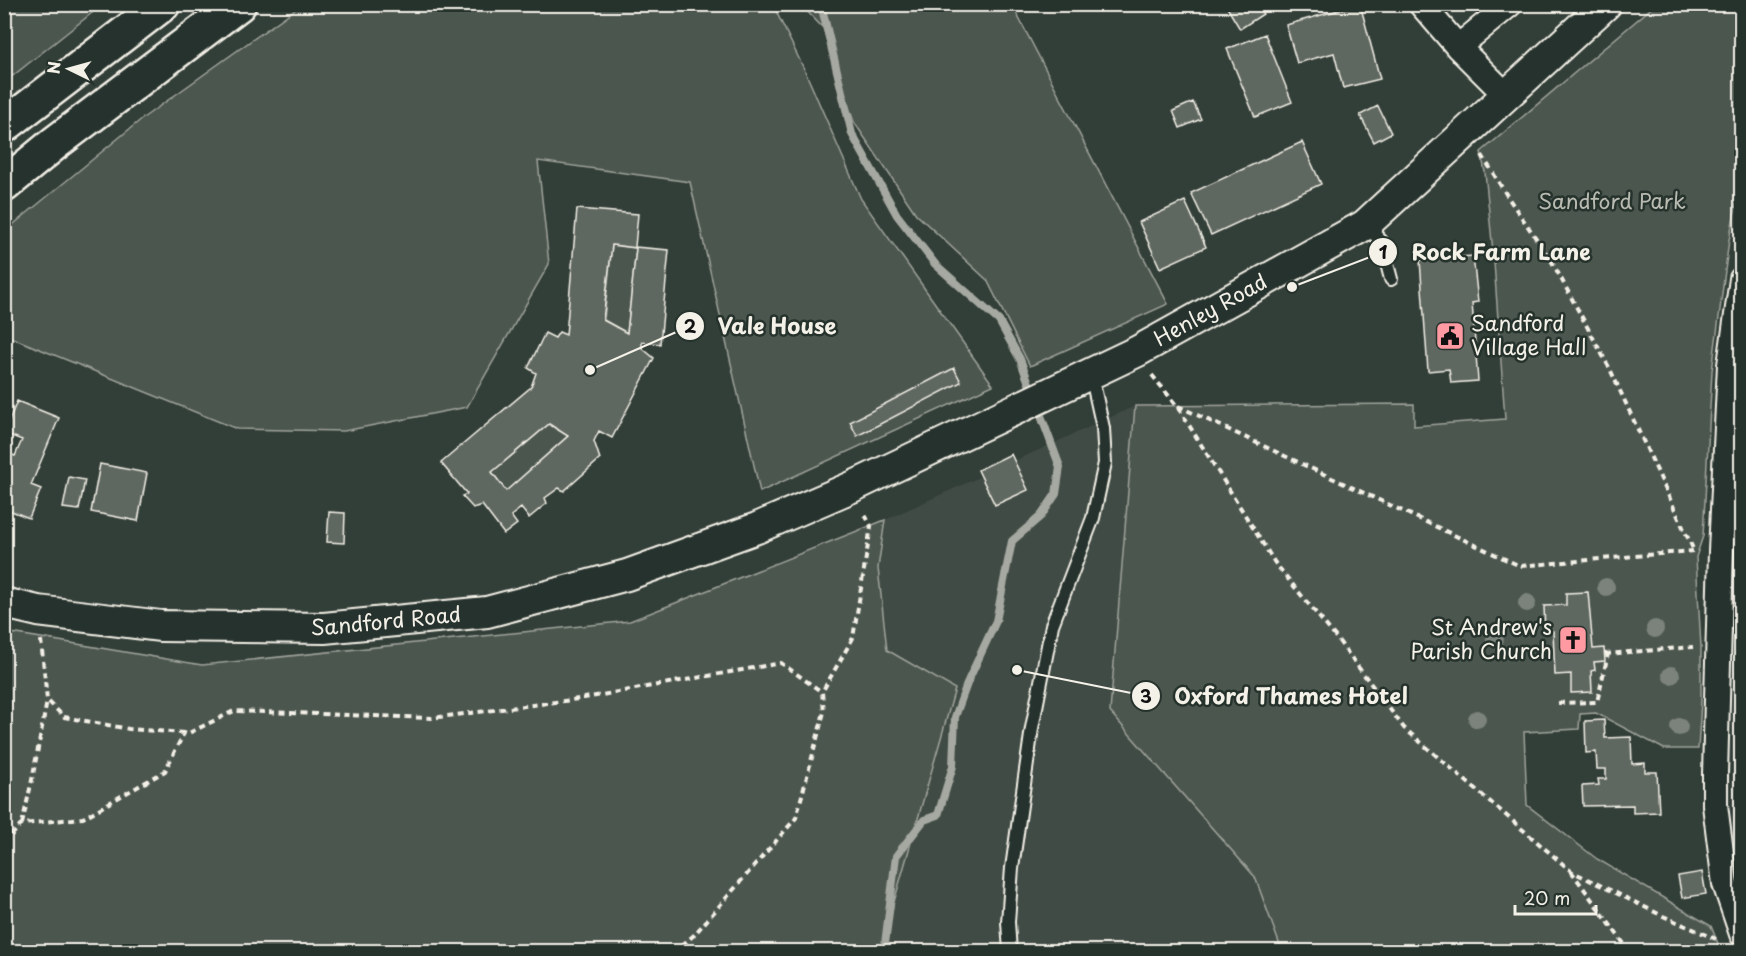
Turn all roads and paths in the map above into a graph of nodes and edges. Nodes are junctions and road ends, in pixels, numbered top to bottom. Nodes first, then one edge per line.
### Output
1 (164, 4) edge
2 (238, 4) edge
3 (1421, 4) edge
4 (1510, 4) edge
5 (1605, 4) edge
6 (1458, 47) junction
7 (1507, 96) junction
8 (4, 126) edge
9 (1460, 138) junction
10 (4, 185) edge
11 (1365, 225) junction
12 (1391, 279) dead end
13 (1742, 279) edge
14 (1138, 351) junction
15 (1090, 373) junction
16 (1177, 406) junction
17 (852, 487) junction
18 (757, 528) joint
19 (1693, 551) junction
20 (1721, 551) junction
21 (4, 603) edge
22 (38, 610) junction
23 (1718, 646) junction
24 (822, 692) junction
25 (47, 700) junction
26 (1558, 703) dead end
27 (184, 733) junction
28 (22, 824) junction
29 (4, 843) edge
30 (1571, 871) junction
31 (1732, 937) edge
32 (674, 951) edge
33 (1010, 951) edge
34 (1630, 951) edge

1 - 8 main road
2 - 10 main road
3 - 6 street
4 - 6 street
5 - 7 street, Henley Road
6 - 7 street
7 - 9 street, Henley Road
9 - 11 street, Henley Road
9 - 19 path
11 - 12 lane
11 - 14 street, Henley Road
13 - 20 street
14 - 15 street, Henley Road
14 - 16 path
15 - 17 street, Henley Road
15 - 33 lane
16 - 19 path
16 - 30 path
17 - 18 street, Henley Road
17 - 24 path
18 - 22 street, Sandford Road
19 - 20 path
20 - 23 street
21 - 22 street, Sandford Road
22 - 25 path
23 - 26 path
23 - 31 street
24 - 27 path
24 - 32 path
25 - 27 path
25 - 28 path
27 - 28 path
28 - 29 path
30 - 31 path
30 - 34 path

